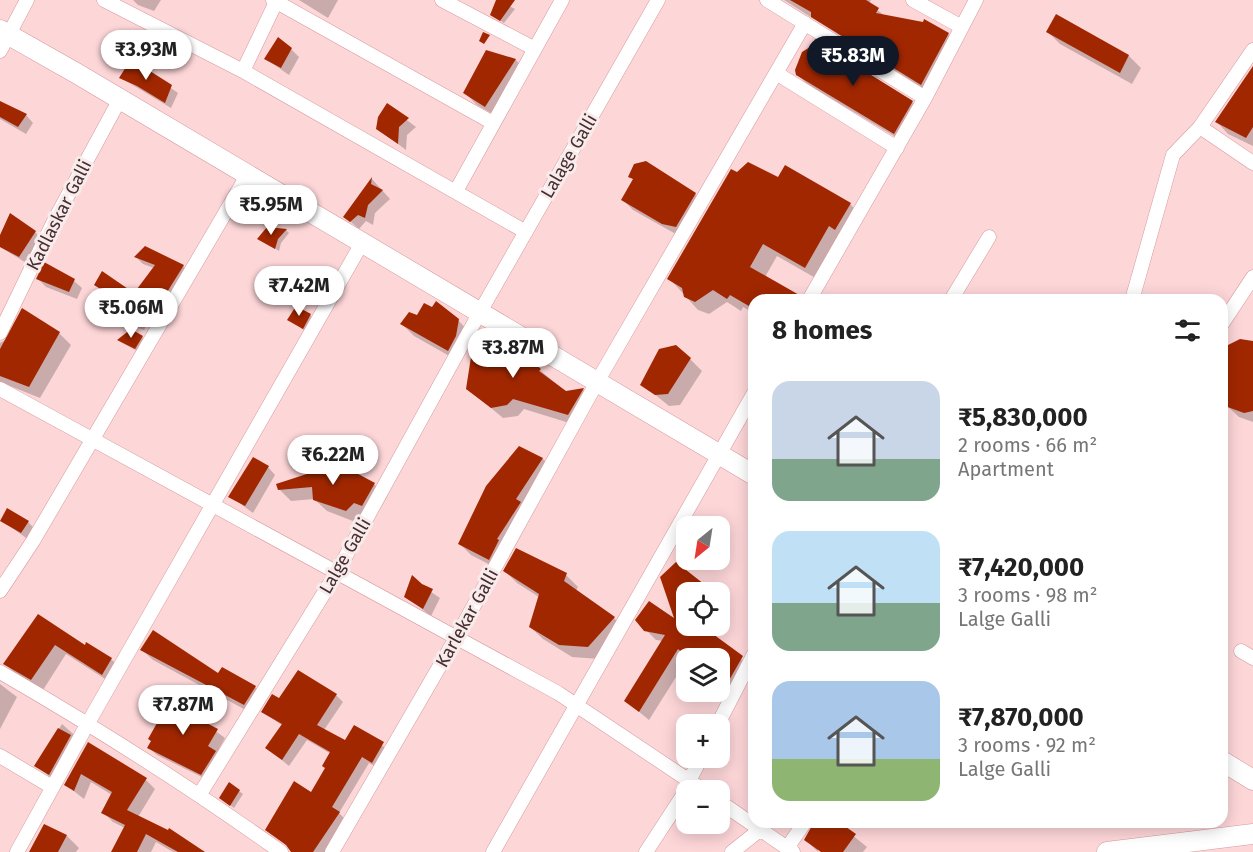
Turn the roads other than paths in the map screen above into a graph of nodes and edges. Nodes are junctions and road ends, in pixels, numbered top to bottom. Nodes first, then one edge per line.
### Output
1 (27, 0) edge
2 (104, 0) edge
3 (442, 0) edge
4 (562, 0) edge
5 (658, 0) edge
6 (767, 0) edge
7 (913, 0) edge
8 (976, 0) edge
9 (275, 1) edge
10 (805, 23) junction
11 (960, 26) junction
12 (3, 39) edge
13 (535, 49) junction
14 (1253, 50) edge
15 (243, 72) junction
16 (776, 73) junction
17 (120, 99) junction
18 (925, 99) junction
19 (494, 123) junction
20 (1200, 127) junction
21 (897, 148) junction
22 (1253, 163) edge
23 (248, 174) junction
24 (456, 191) junction
25 (526, 232) junction
26 (988, 237) dead end
27 (363, 243) junction
28 (1252, 282) edge
29 (812, 294) edge
30 (955, 294) edge
31 (1133, 294) edge
32 (480, 312) junction
33 (1228, 316) edge
34 (0, 333) edge
35 (597, 382) junction
36 (0, 389) edge
37 (748, 403) edge
38 (91, 439) junction
39 (719, 454) junction
40 (748, 471) edge
41 (213, 503) junction
42 (337, 572) junction
43 (0, 591) edge
44 (456, 638) junction
45 (748, 666) edge
46 (0, 672) edge
47 (576, 705) junction
48 (723, 714) edge
49 (88, 723) junction
50 (0, 756) edge
51 (1228, 765) edge
52 (688, 780) edge
53 (1253, 780) edge
54 (52, 787) junction
55 (200, 794) junction
56 (730, 809) edge
57 (676, 811) edge
58 (748, 820) edge
59 (802, 828) edge
60 (761, 829) joint
61 (1253, 834) edge
62 (790, 850) edge
63 (17, 852) edge
64 (281, 852) edge
65 (332, 852) edge
66 (493, 852) edge
67 (646, 852) edge
68 (732, 852) edge
69 (1107, 852) edge

1 - 12 street
2 - 15 street
3 - 13 street
4 - 13 street
5 - 25 street, Lalage Galli
6 - 10 street
7 - 11 street
8 - 11 street
9 - 15 street
9 - 19 street
10 - 16 street, Karlekar Galli
10 - 18 street
11 - 18 street
12 - 17 street
13 - 19 street
14 - 20 street
15 - 24 street
16 - 21 street
16 - 35 street, Karlekar Galli
17 - 23 street
17 - 34 street, Kadlaskar Galli
18 - 21 street
19 - 24 street
20 - 22 street
20 - 31 street
21 - 29 street
23 - 27 street
23 - 38 street
24 - 25 street
25 - 32 street, Lalage Galli
26 - 30 street
27 - 32 street
27 - 41 street
28 - 33 street
32 - 35 street
32 - 42 street, Lalge Galli
35 - 39 street
35 - 44 street, Karlekar Galli
36 - 38 street
37 - 39 street
38 - 41 street
38 - 43 street
39 - 40 street
39 - 47 street
41 - 42 street
41 - 49 street
42 - 44 street
42 - 55 street, Lalge Galli
44 - 47 street
44 - 65 street, Karlekar Galli
45 - 48 street
46 - 49 street
47 - 52 street
47 - 66 street
49 - 54 street
49 - 55 street
50 - 54 street
51 - 53 street
54 - 63 street
55 - 64 street
56 - 58 street
57 - 67 street
59 - 62 street
60 - 62 street
60 - 68 street
61 - 69 street

